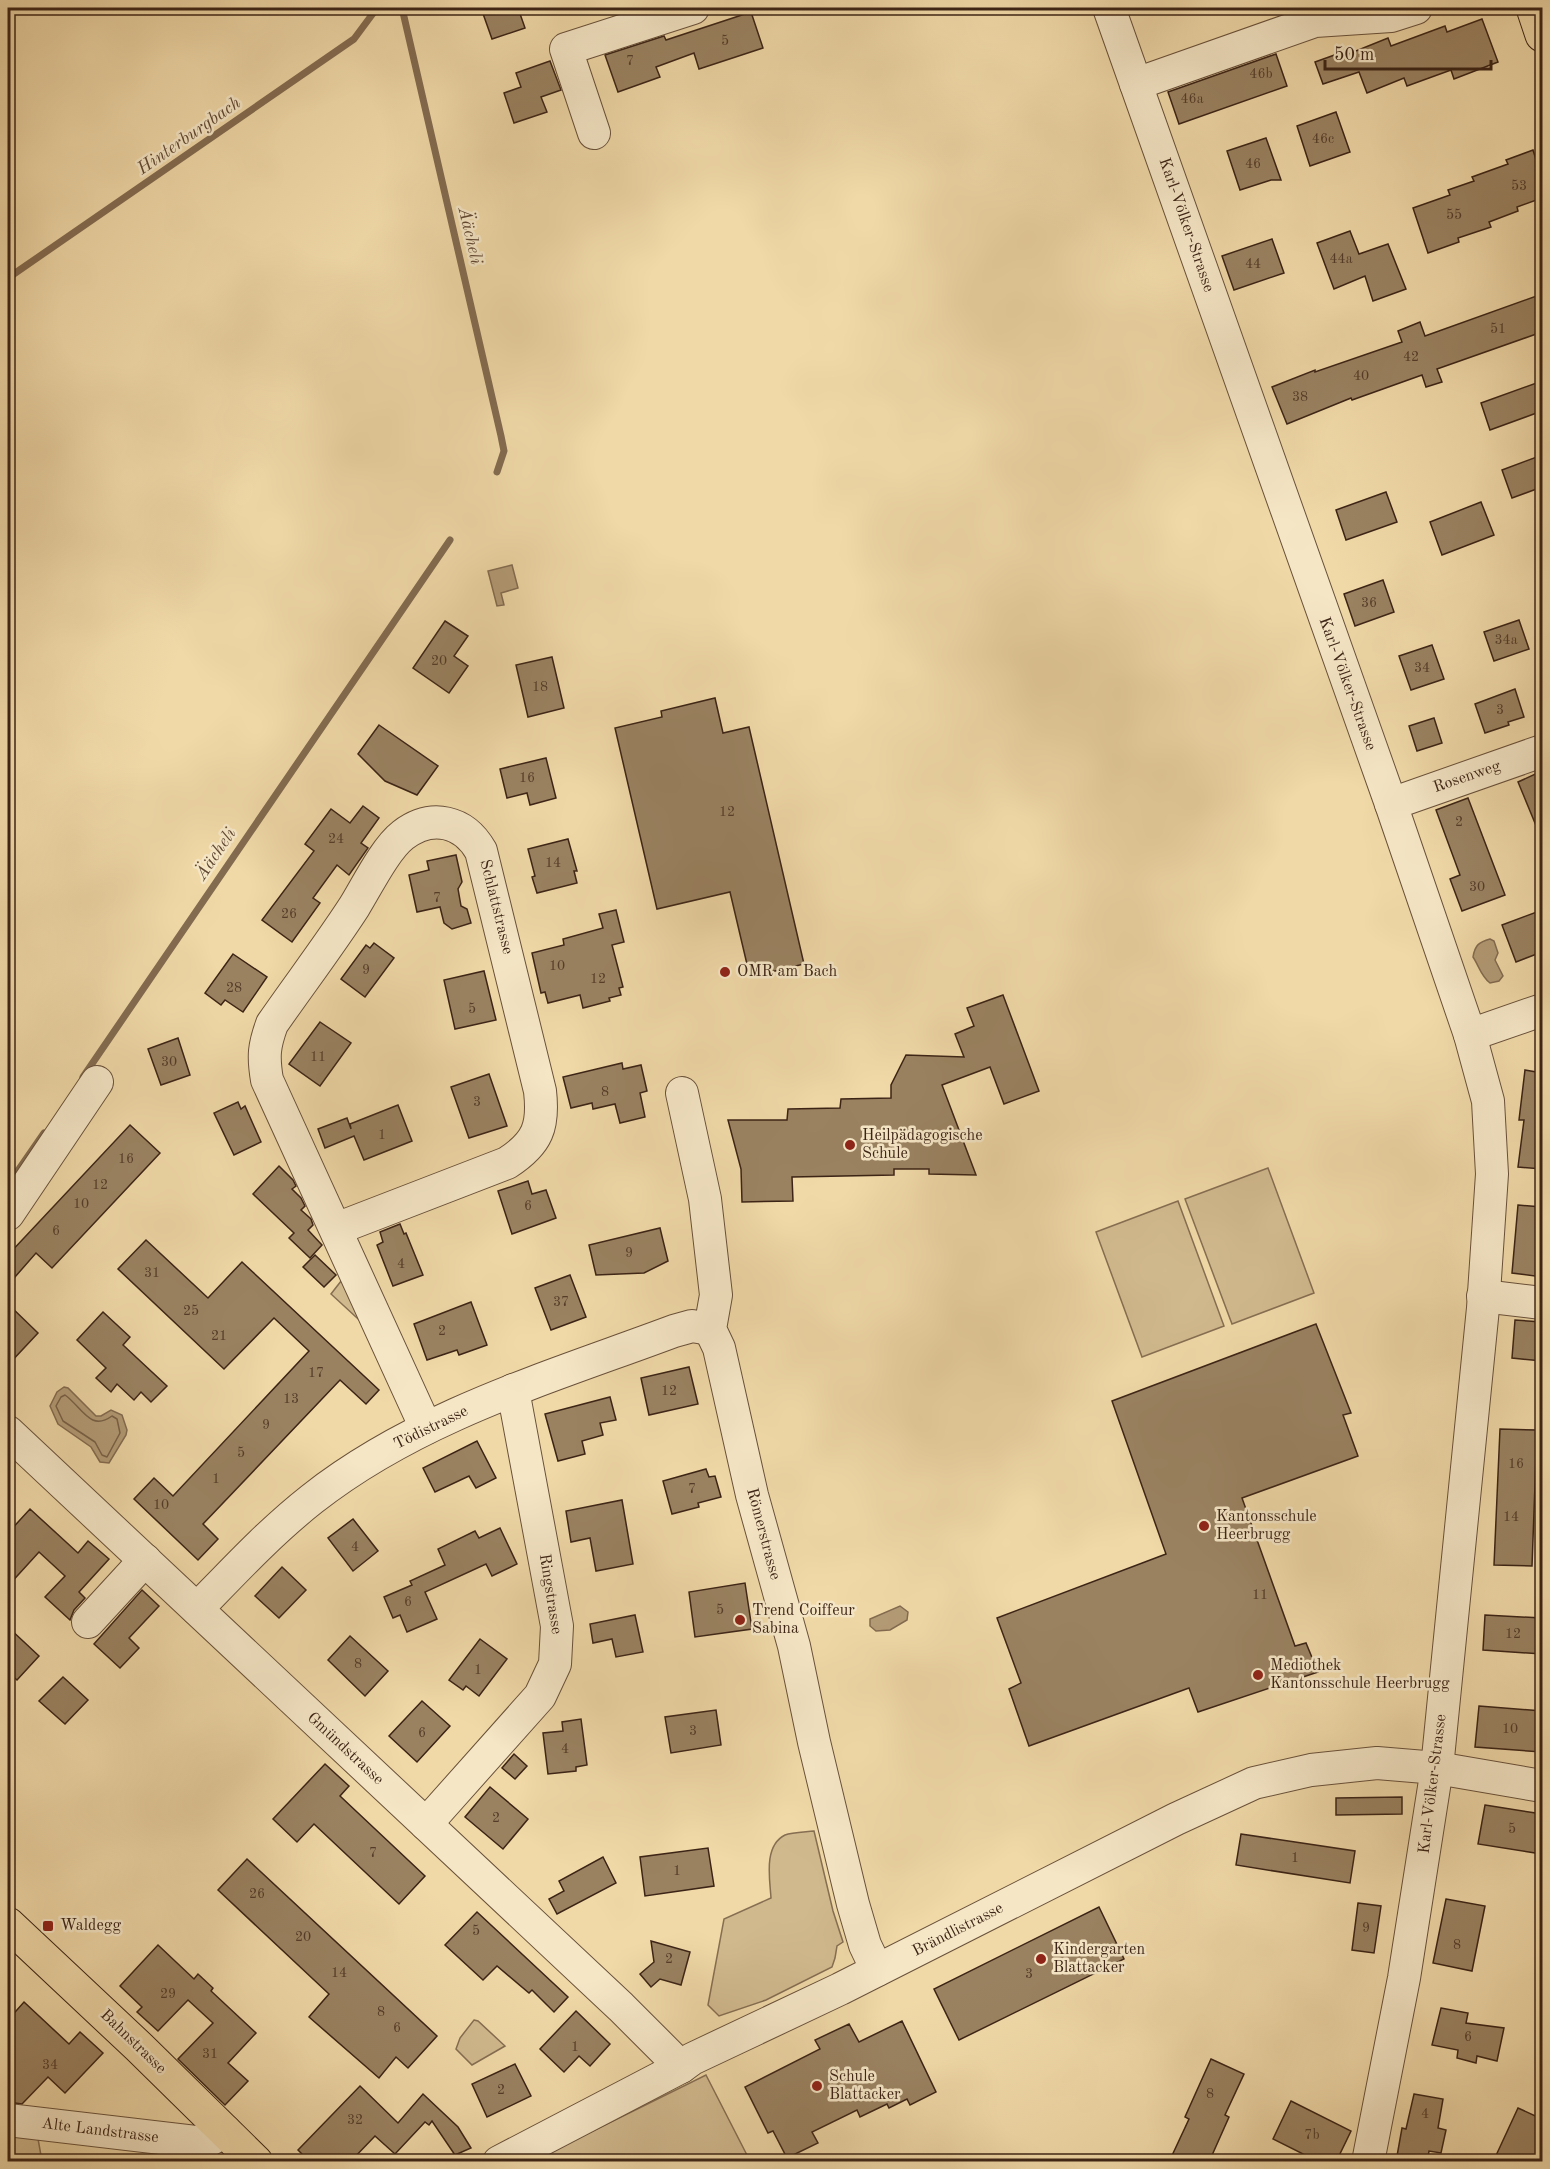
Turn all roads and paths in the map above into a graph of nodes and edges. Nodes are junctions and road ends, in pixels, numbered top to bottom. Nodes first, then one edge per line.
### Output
1 (693, 8) edge
2 (1109, 8) edge
3 (1416, 8) edge
4 (1533, 8) edge
5 (1542, 35) edge
6 (1136, 84) junction
7 (594, 133) dead end
8 (1542, 750) edge
9 (1390, 804) junction
10 (1542, 1010) edge
11 (1470, 1035) junction
12 (98, 1082) dead end
13 (682, 1093) dead end
14 (8, 1214) edge
15 (336, 1229) junction
16 (1483, 1296) junction
17 (1542, 1303) edge
18 (710, 1329) junction
19 (513, 1390) junction
20 (426, 1428) junction
21 (8, 1432) edge
22 (145, 1560) junction
23 (197, 1609) junction
24 (88, 1623) dead end
25 (1437, 1768) junction
26 (1542, 1786) edge
27 (426, 1824) junction
28 (8, 1924) edge
29 (877, 1970) junction
30 (681, 2067) junction
31 (8, 2120) edge
32 (225, 2131) junction
33 (256, 2162) edge
34 (499, 2162) edge
35 (1368, 2162) edge

1 - 7 street
2 - 6 street, Karl-Völker-Strasse
3 - 6 street
4 - 5 main road
6 - 9 street, Karl-Völker-Strasse
8 - 9 street, Rosenweg
9 - 11 street, Karl-Völker-Strasse
10 - 11 street
11 - 16 street, Karl-Völker-Strasse
12 - 14 street
13 - 18 street
15 - 15 street, Schlattstrasse
15 - 20 street, Schlattstrasse
16 - 17 street
16 - 25 street, Karl-Völker-Strasse
18 - 19 street, Tödistrasse
18 - 29 street, Römerstrasse
19 - 20 street, Tödistrasse
19 - 27 street, Ringstrasse
20 - 23 street, Tödistrasse
21 - 22 street, Gmündstrasse
22 - 23 street, Gmündstrasse
22 - 24 street
23 - 27 street, Gmündstrasse
25 - 26 street, Brändlistrasse
25 - 29 street, Brändlistrasse
25 - 35 street, Karl-Völker-Strasse
27 - 30 street, Gmündstrasse
28 - 32 main road, Bahnstrasse
29 - 30 street, Brändlistrasse
30 - 34 street, Brändlistrasse
31 - 32 street, Alte Landstrasse
32 - 33 main road, Bahnstrasse

